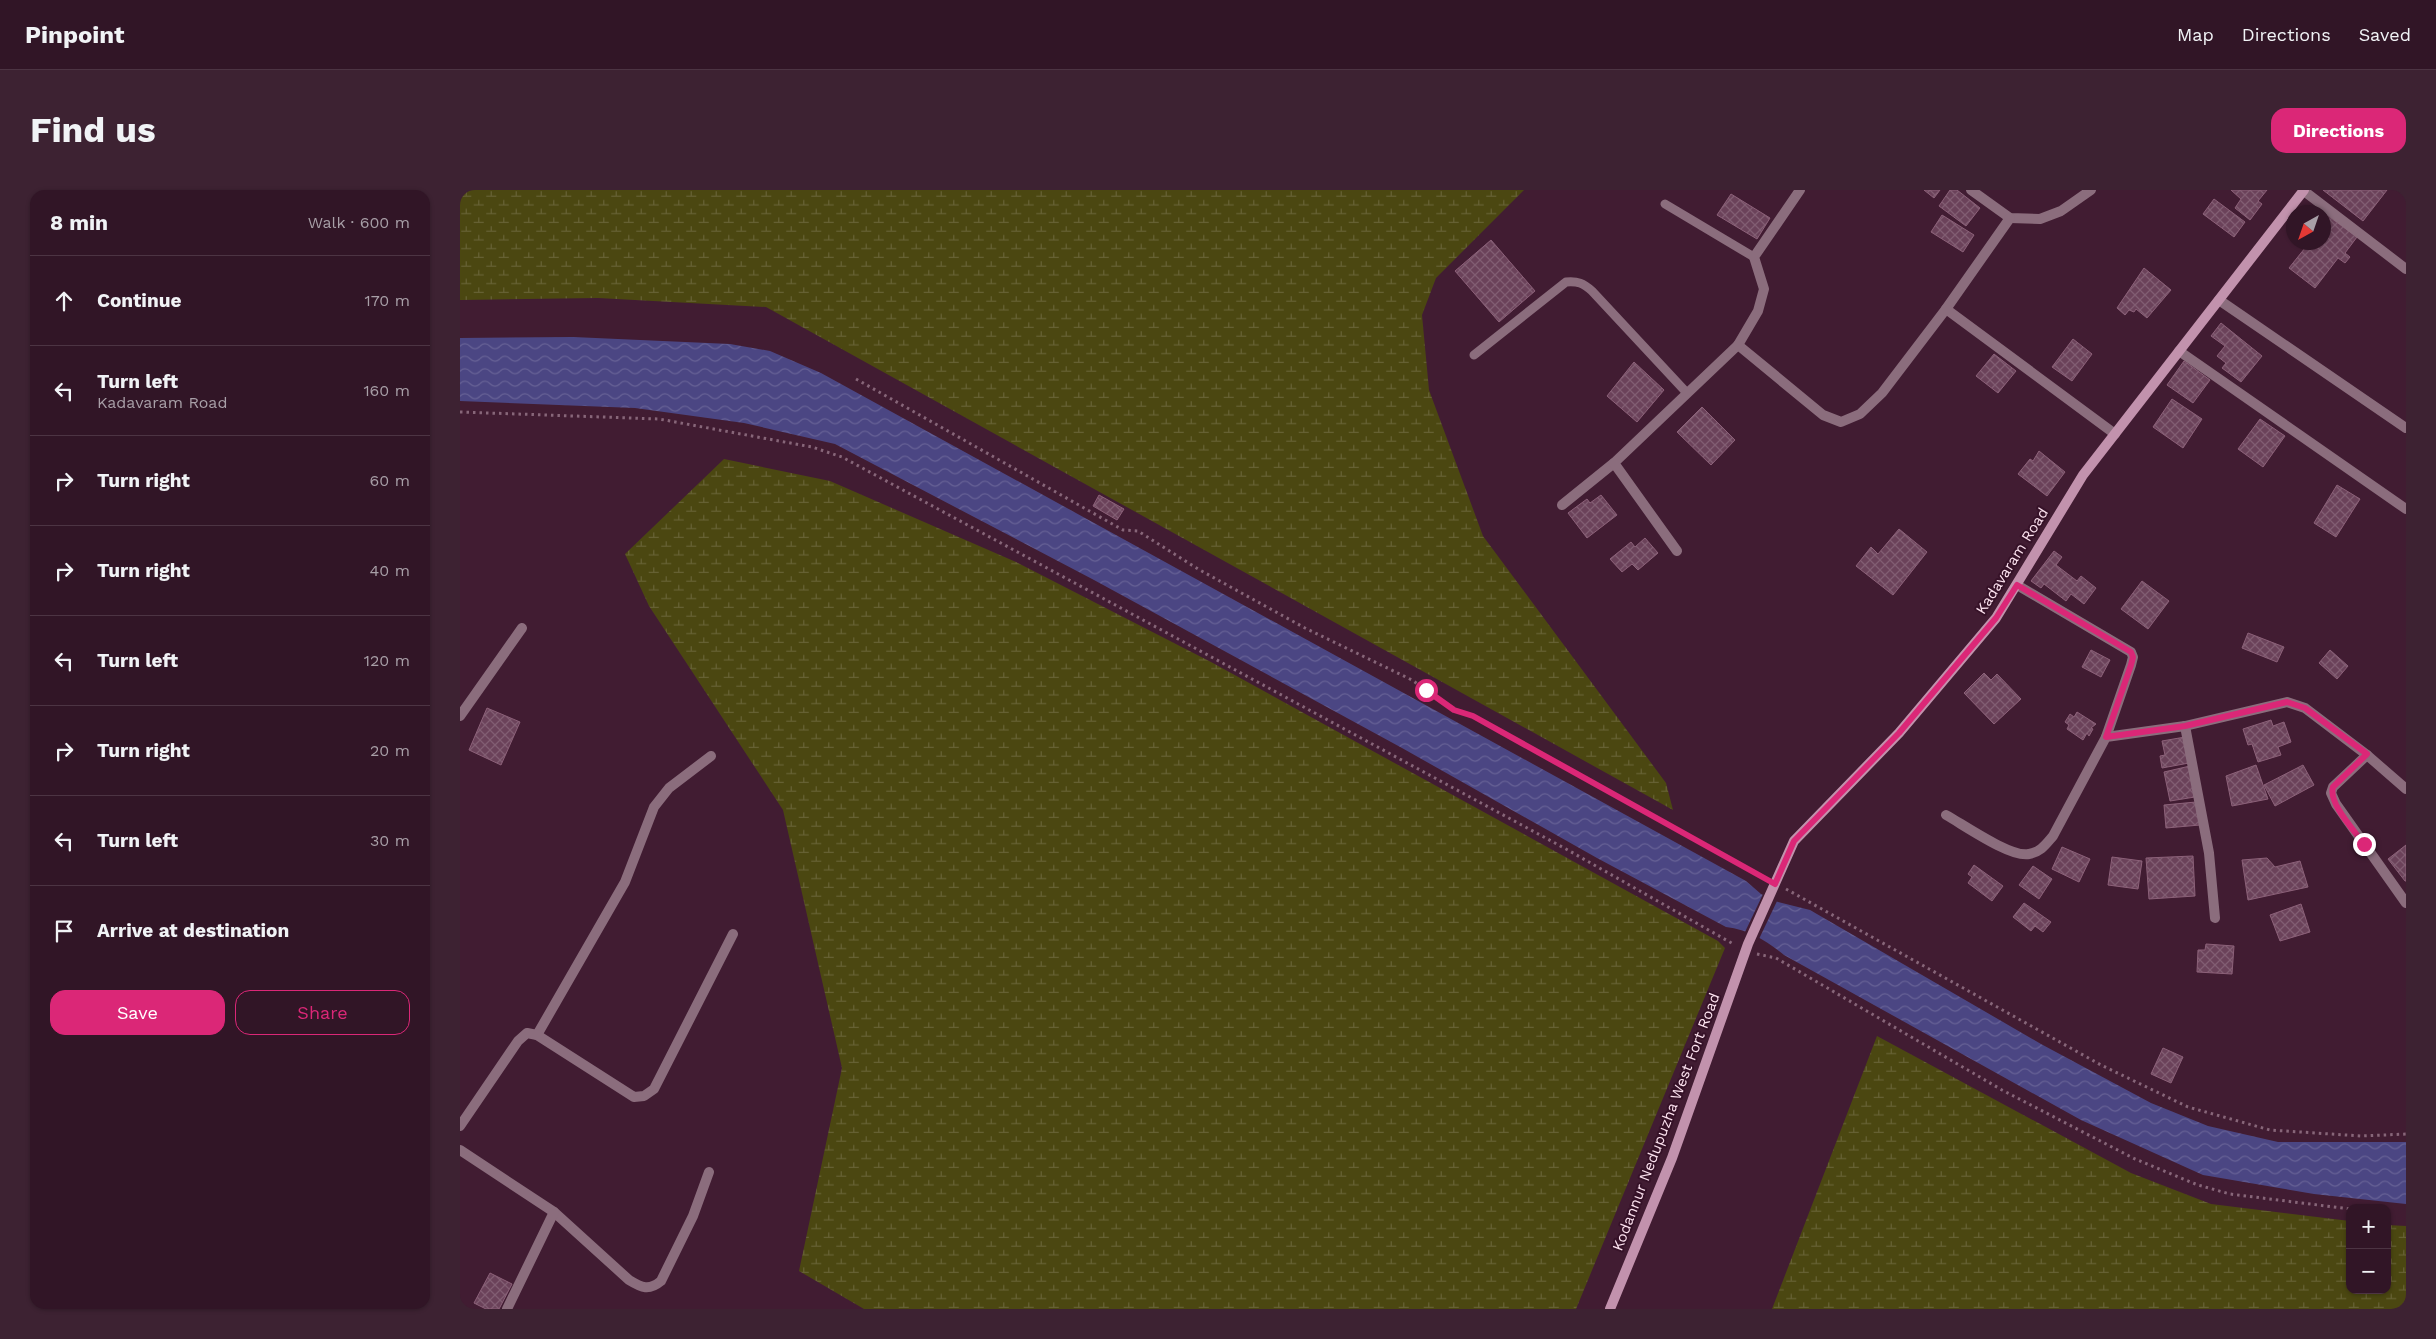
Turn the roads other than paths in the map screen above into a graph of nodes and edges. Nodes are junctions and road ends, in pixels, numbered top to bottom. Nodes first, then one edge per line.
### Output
1 (1800, 190) edge
2 (1971, 190) edge
3 (2091, 190) edge
4 (2304, 190) edge
5 (1665, 204) dead end
6 (2010, 218) junction
7 (1754, 257) junction
8 (2406, 269) edge
9 (2219, 300) junction
10 (1946, 309) junction
11 (1738, 345) junction
12 (2179, 351) junction
13 (1474, 355) dead end
14 (1687, 393) junction
15 (2406, 428) edge
16 (2115, 434) junction
17 (1614, 463) junction
18 (1562, 505) dead end
19 (2406, 509) edge
20 (1677, 551) dead end
21 (2017, 585) junction
22 (522, 628) dead end
23 (460, 716) edge
24 (2185, 726) junction
25 (2106, 737) junction
26 (2367, 754) junction
27 (711, 756) dead end
28 (2406, 789) edge
29 (1946, 815) dead end
30 (2406, 903) edge
31 (2215, 918) dead end
32 (733, 934) dead end
33 (1746, 948) joint
34 (537, 1035) junction
35 (460, 1126) edge
36 (460, 1150) edge
37 (710, 1172) dead end
38 (554, 1212) junction
39 (507, 1309) edge
40 (1610, 1309) edge

1 - 7 street
2 - 6 street
3 - 6 street
4 - 8 street
4 - 9 main road, Kadavaram Road
5 - 7 lane
6 - 10 street
7 - 11 street
9 - 12 main road, Kadavaram Road
9 - 15 street
10 - 11 street
10 - 16 street
11 - 14 street
12 - 16 main road, Kadavaram Road
12 - 19 street
13 - 14 lane
14 - 17 street
16 - 21 main road, Kadavaram Road
17 - 18 street
17 - 20 street
21 - 25 street
21 - 33 main road, Kadavaram Road
22 - 23 street
24 - 25 street
24 - 26 street
24 - 31 street
25 - 29 street
26 - 28 street
26 - 30 street
27 - 34 street
32 - 34 street
33 - 40 main road, Kodannur Nedupuzha West Fort Road
34 - 35 street
36 - 38 street
37 - 38 street
38 - 39 street

